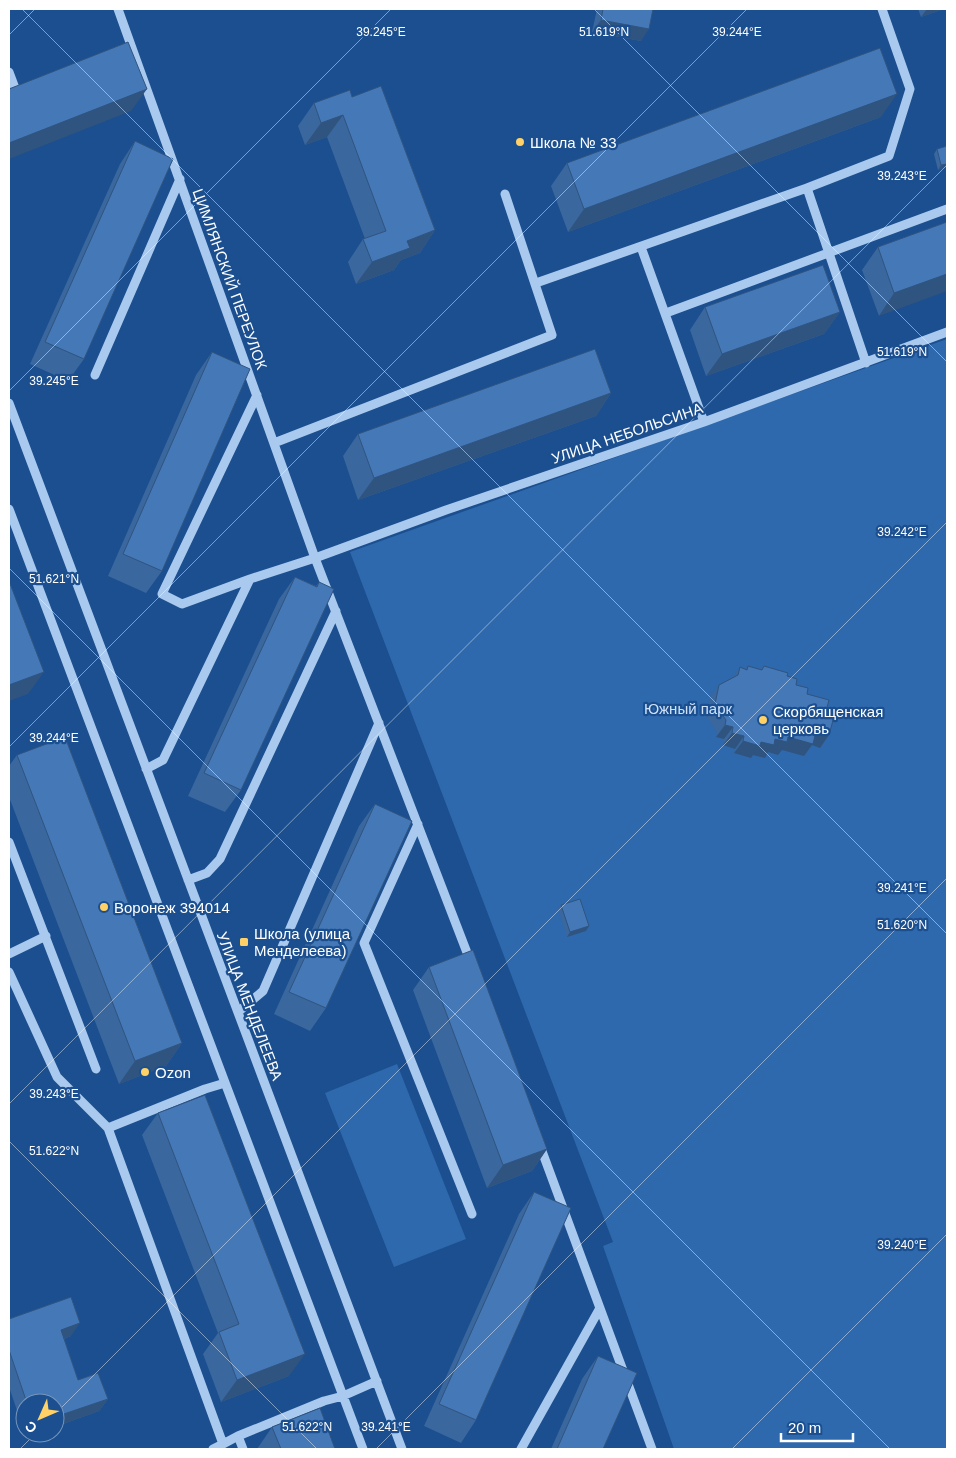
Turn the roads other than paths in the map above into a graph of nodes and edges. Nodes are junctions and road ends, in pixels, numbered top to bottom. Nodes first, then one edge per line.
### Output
1 (118, 9) edge
2 (882, 9) edge
3 (9, 72) edge
4 (16, 88) edge
5 (180, 179) junction
6 (807, 188) junction
7 (505, 194) dead end
8 (947, 209) edge
9 (641, 247) junction
10 (830, 252) junction
11 (536, 283) junction
12 (666, 313) junction
13 (947, 332) edge
14 (866, 363) junction
15 (95, 375) dead end
16 (257, 395) junction
17 (9, 403) edge
18 (704, 422) junction
19 (274, 443) junction
20 (9, 509) edge
21 (315, 558) junction
22 (250, 579) junction
23 (336, 611) junction
24 (378, 723) junction
25 (146, 769) junction
26 (418, 824) junction
27 (9, 842) edge
28 (188, 880) junction
29 (46, 936) junction
30 (9, 954) edge
31 (474, 971) edge
32 (9, 972) edge
33 (238, 1012) junction
34 (96, 1069) dead end
35 (225, 1083) junction
36 (108, 1128) junction
37 (536, 1136) edge
38 (472, 1214) dead end
39 (600, 1308) junction
40 (377, 1382) junction
41 (343, 1396) junction
42 (238, 1436) junction
43 (223, 1444) junction
44 (213, 1449) edge
45 (243, 1449) edge
46 (363, 1449) edge
47 (402, 1449) edge
48 (521, 1449) edge
49 (652, 1449) edge

1 - 5 street, ЦИМЛЯНСКИЙ ПЕРЕУЛОК
2 - 6 street
3 - 4 street
5 - 15 street
5 - 16 street, ЦИМЛЯНСКИЙ ПЕРЕУЛОК
6 - 9 street
6 - 10 street
7 - 11 street
8 - 10 street
9 - 11 street
9 - 12 street
10 - 12 street
10 - 14 street
11 - 19 street
12 - 18 street
13 - 14 street, УЛИЦА НЕБОЛЬСИНА
14 - 18 street, УЛИЦА НЕБОЛЬСИНА
16 - 19 street, ЦИМЛЯНСКИЙ ПЕРЕУЛОК
16 - 22 street, УЛИЦА НЕБОЛЬСИНА
17 - 25 street, УЛИЦА МЕНДЕЛЕЕВА
18 - 21 street, УЛИЦА НЕБОЛЬСИНА
19 - 21 street, ЦИМЛЯНСКИЙ ПЕРЕУЛОК
20 - 35 street
21 - 22 street, УЛИЦА НЕБОЛЬСИНА
21 - 23 street, ЦИМЛЯНСКИЙ ПЕРЕУЛОК
22 - 25 street
23 - 24 street, ЦИМЛЯНСКИЙ ПЕРЕУЛОК
23 - 28 street
24 - 26 street, ЦИМЛЯНСКИЙ ПЕРЕУЛОК
24 - 33 street
25 - 28 street, УЛИЦА МЕНДЕЛЕЕВА
26 - 31 street, ЦИМЛЯНСКИЙ ПЕРЕУЛОК
26 - 38 street
27 - 29 street
28 - 33 street, УЛИЦА МЕНДЕЛЕЕВА
29 - 30 street
29 - 34 street
32 - 36 street
33 - 40 street, УЛИЦА МЕНДЕЛЕЕВА
35 - 36 street
35 - 41 street
36 - 43 street
37 - 39 street
39 - 48 street
39 - 49 street
40 - 41 street
40 - 47 street, УЛИЦА МЕНДЕЛЕЕВА
41 - 42 street
41 - 46 street
42 - 43 street
42 - 45 street
43 - 44 street

